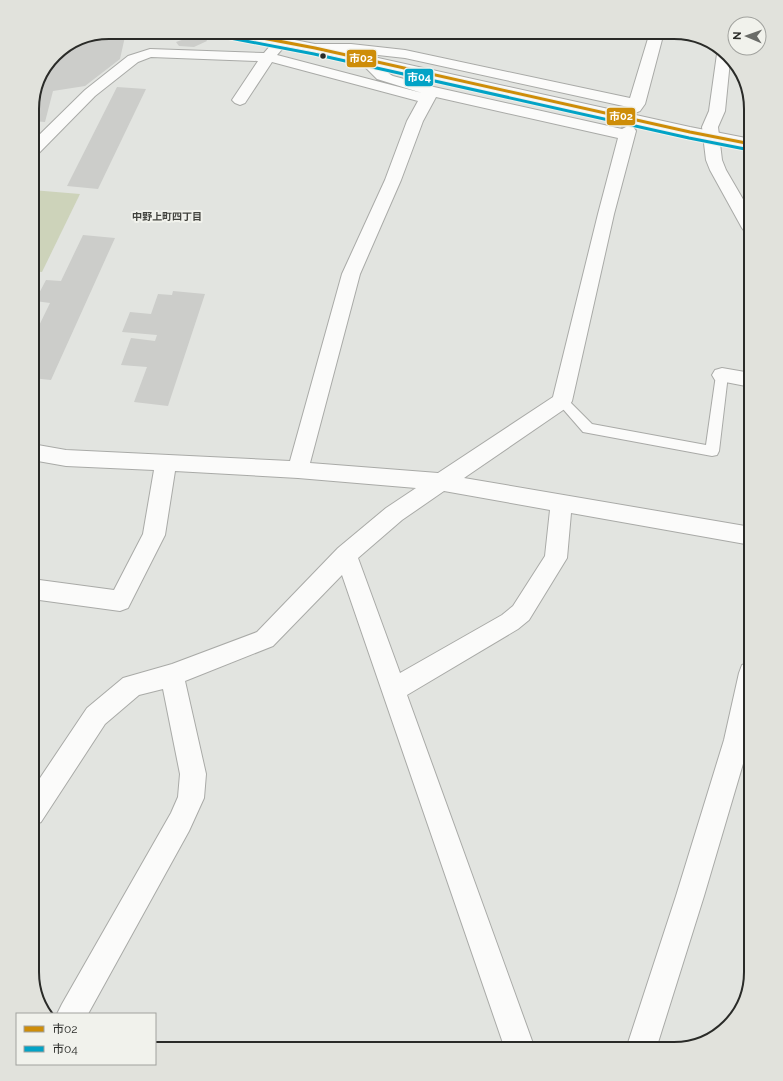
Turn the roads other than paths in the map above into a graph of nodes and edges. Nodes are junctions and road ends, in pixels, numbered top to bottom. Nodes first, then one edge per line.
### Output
1 (284, 39) edge
2 (291, 39) edge
3 (655, 39) edge
4 (315, 48) junction
5 (268, 58) junction
6 (723, 59) edge
7 (365, 60) junction
8 (429, 95) junction
9 (240, 100) dead end
10 (717, 137) junction
11 (744, 143) edge
12 (39, 144) edge
13 (744, 216) edge
14 (722, 375) joint
15 (744, 379) edge
16 (562, 402) junction
17 (39, 453) edge
18 (166, 462) junction
19 (298, 470) junction
20 (442, 482) junction
21 (561, 502) junction
22 (744, 535) edge
23 (346, 555) junction
24 (39, 590) edge
25 (172, 675) junction
26 (393, 690) junction
27 (744, 706) edge
28 (39, 802) edge
29 (73, 1013) edge
30 (518, 1042) edge
31 (643, 1042) edge

1 - 5 street
2 - 4 street
3 - 4 street
4 - 7 street
5 - 8 street
5 - 9 street
5 - 12 street
6 - 10 street
7 - 8 street
7 - 10 street
8 - 16 street
8 - 19 street
10 - 11 street
10 - 13 street
14 - 15 street
14 - 16 lane
16 - 20 street
17 - 18 street
18 - 19 street
18 - 24 street
19 - 20 street
20 - 21 street
20 - 23 street
21 - 22 street
21 - 26 street
23 - 25 street
23 - 26 street
25 - 28 street
25 - 29 street
26 - 30 street
27 - 31 street

